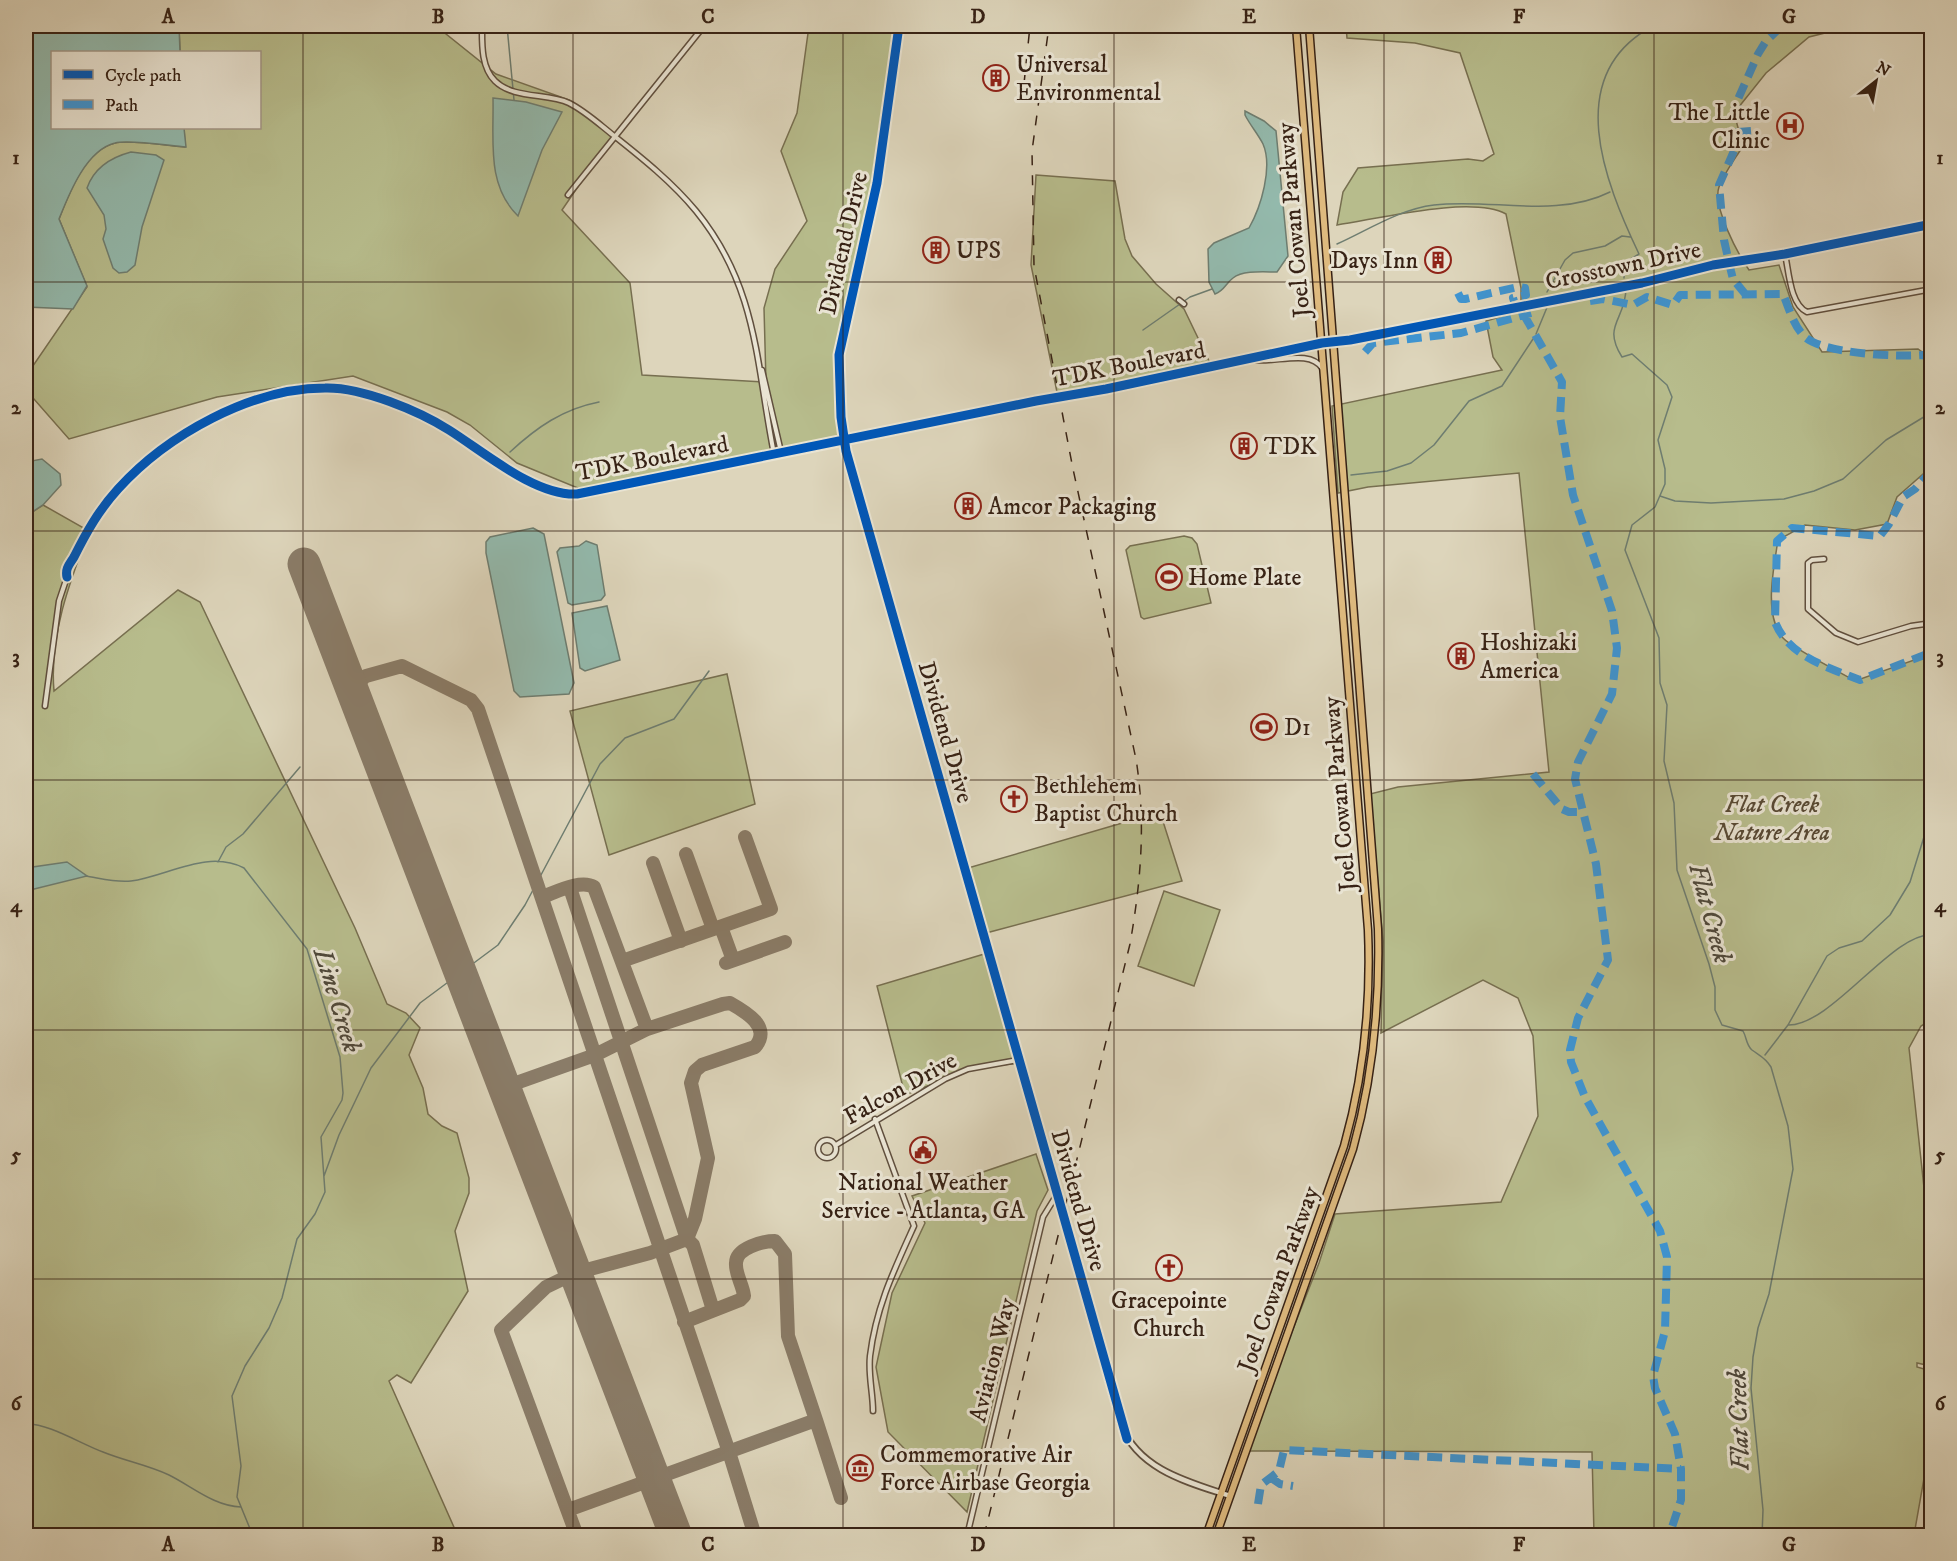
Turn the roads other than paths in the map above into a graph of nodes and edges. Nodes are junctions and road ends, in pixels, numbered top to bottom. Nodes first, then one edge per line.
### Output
1 (482, 26) edge
2 (704, 26) edge
3 (899, 26) edge
4 (1296, 26) edge
5 (1309, 26) edge
6 (615, 136) junction
7 (568, 195) dead end
8 (1932, 224) edge
9 (1785, 254) junction
10 (1932, 289) edge
11 (1179, 300) dead end
12 (1184, 304) dead end
13 (1333, 342) junction
14 (1322, 343) junction
15 (1250, 359) junction
16 (761, 366) junction
17 (1324, 370) junction
18 (845, 439) junction
19 (782, 452) junction
20 (774, 454) junction
21 (1824, 559) dead end
22 (1932, 623) edge
23 (45, 706) dead end
24 (1362, 741) junction
25 (1352, 742) junction
26 (1019, 1060) junction
27 (875, 1119) junction
28 (836, 1145) junction
29 (1057, 1196) junction
30 (1320, 1215) junction
31 (1329, 1219) junction
32 (873, 1411) dead end
33 (1221, 1493) junction
34 (1230, 1496) junction
35 (967, 1536) edge
36 (1206, 1536) edge
37 (1216, 1536) edge

1 - 6 street
2 - 6 street
3 - 18 street, Dividend Drive
4 - 14 main road, Joel Cowan Parkway
5 - 13 main road, Joel Cowan Parkway
6 - 7 street
6 - 16 street
8 - 9 street, Crosstown Drive
9 - 10 street
9 - 13 street, Crosstown Drive
11 - 12 street
13 - 14 street, Crosstown Drive
13 - 24 main road, Joel Cowan Parkway
14 - 15 street, TDK Boulevard
14 - 17 main road, Joel Cowan Parkway
15 - 17 street, TDK Boulevard
15 - 18 street, TDK Boulevard, bridge
16 - 19 street
16 - 20 street
17 - 25 main road, Joel Cowan Parkway
18 - 19 street, TDK Boulevard
18 - 26 street, Dividend Drive
19 - 20 street, TDK Boulevard
20 - 23 street, TDK Boulevard
21 - 22 street
24 - 25 street
24 - 31 main road, Joel Cowan Parkway
25 - 30 main road, Joel Cowan Parkway
26 - 27 street, Falcon Drive
26 - 29 street, Dividend Drive
27 - 28 street, Falcon Drive
27 - 32 street
28 - 28 street
29 - 33 street, Dividend Drive
29 - 35 street, Aviation Way
30 - 31 main road
30 - 33 main road, Joel Cowan Parkway
31 - 34 main road, Joel Cowan Parkway
33 - 34 street, Dividend Drive
33 - 36 main road, Joel Cowan Parkway
34 - 37 main road, Joel Cowan Parkway

